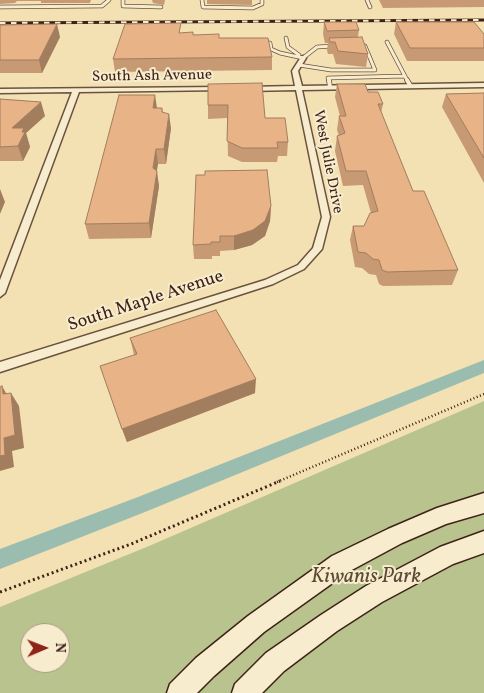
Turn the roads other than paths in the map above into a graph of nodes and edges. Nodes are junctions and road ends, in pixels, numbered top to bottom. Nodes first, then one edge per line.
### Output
1 (109, 0) edge
2 (123, 0) edge
3 (202, 0) edge
4 (230, 0) edge
5 (262, 0) edge
6 (367, 0) edge
7 (0, 7) edge
8 (161, 7) dead end
9 (370, 7) dead end
10 (230, 8) junction
11 (286, 38) dead end
12 (387, 42) dead end
13 (261, 43) edge
14 (336, 46) edge
15 (355, 46) edge
16 (301, 61) junction
17 (404, 76) junction
18 (410, 85) junction
19 (484, 85) edge
20 (330, 87) junction
21 (299, 88) junction
22 (233, 89) edge
23 (242, 89) edge
24 (76, 90) junction
25 (0, 91) edge
26 (301, 267) joint
27 (0, 293) edge
28 (0, 367) edge
29 (484, 503) edge
30 (484, 542) edge
31 (178, 693) edge
32 (244, 693) edge

1 - 7 lane
2 - 8 lane
3 - 10 lane
4 - 10 lane
5 - 10 lane
6 - 9 lane
11 - 16 lane
12 - 17 lane
13 - 16 lane
14 - 16 lane
15 - 16 lane
16 - 21 street, West Julie Drive
17 - 18 lane
17 - 20 lane
18 - 19 street
18 - 20 street
20 - 21 street
21 - 23 street
21 - 26 street, West Julie Drive
22 - 24 street, South Ash Avenue
24 - 25 street, South Ash Avenue
24 - 27 street
26 - 28 street, South Maple Avenue
29 - 31 street
30 - 32 street

